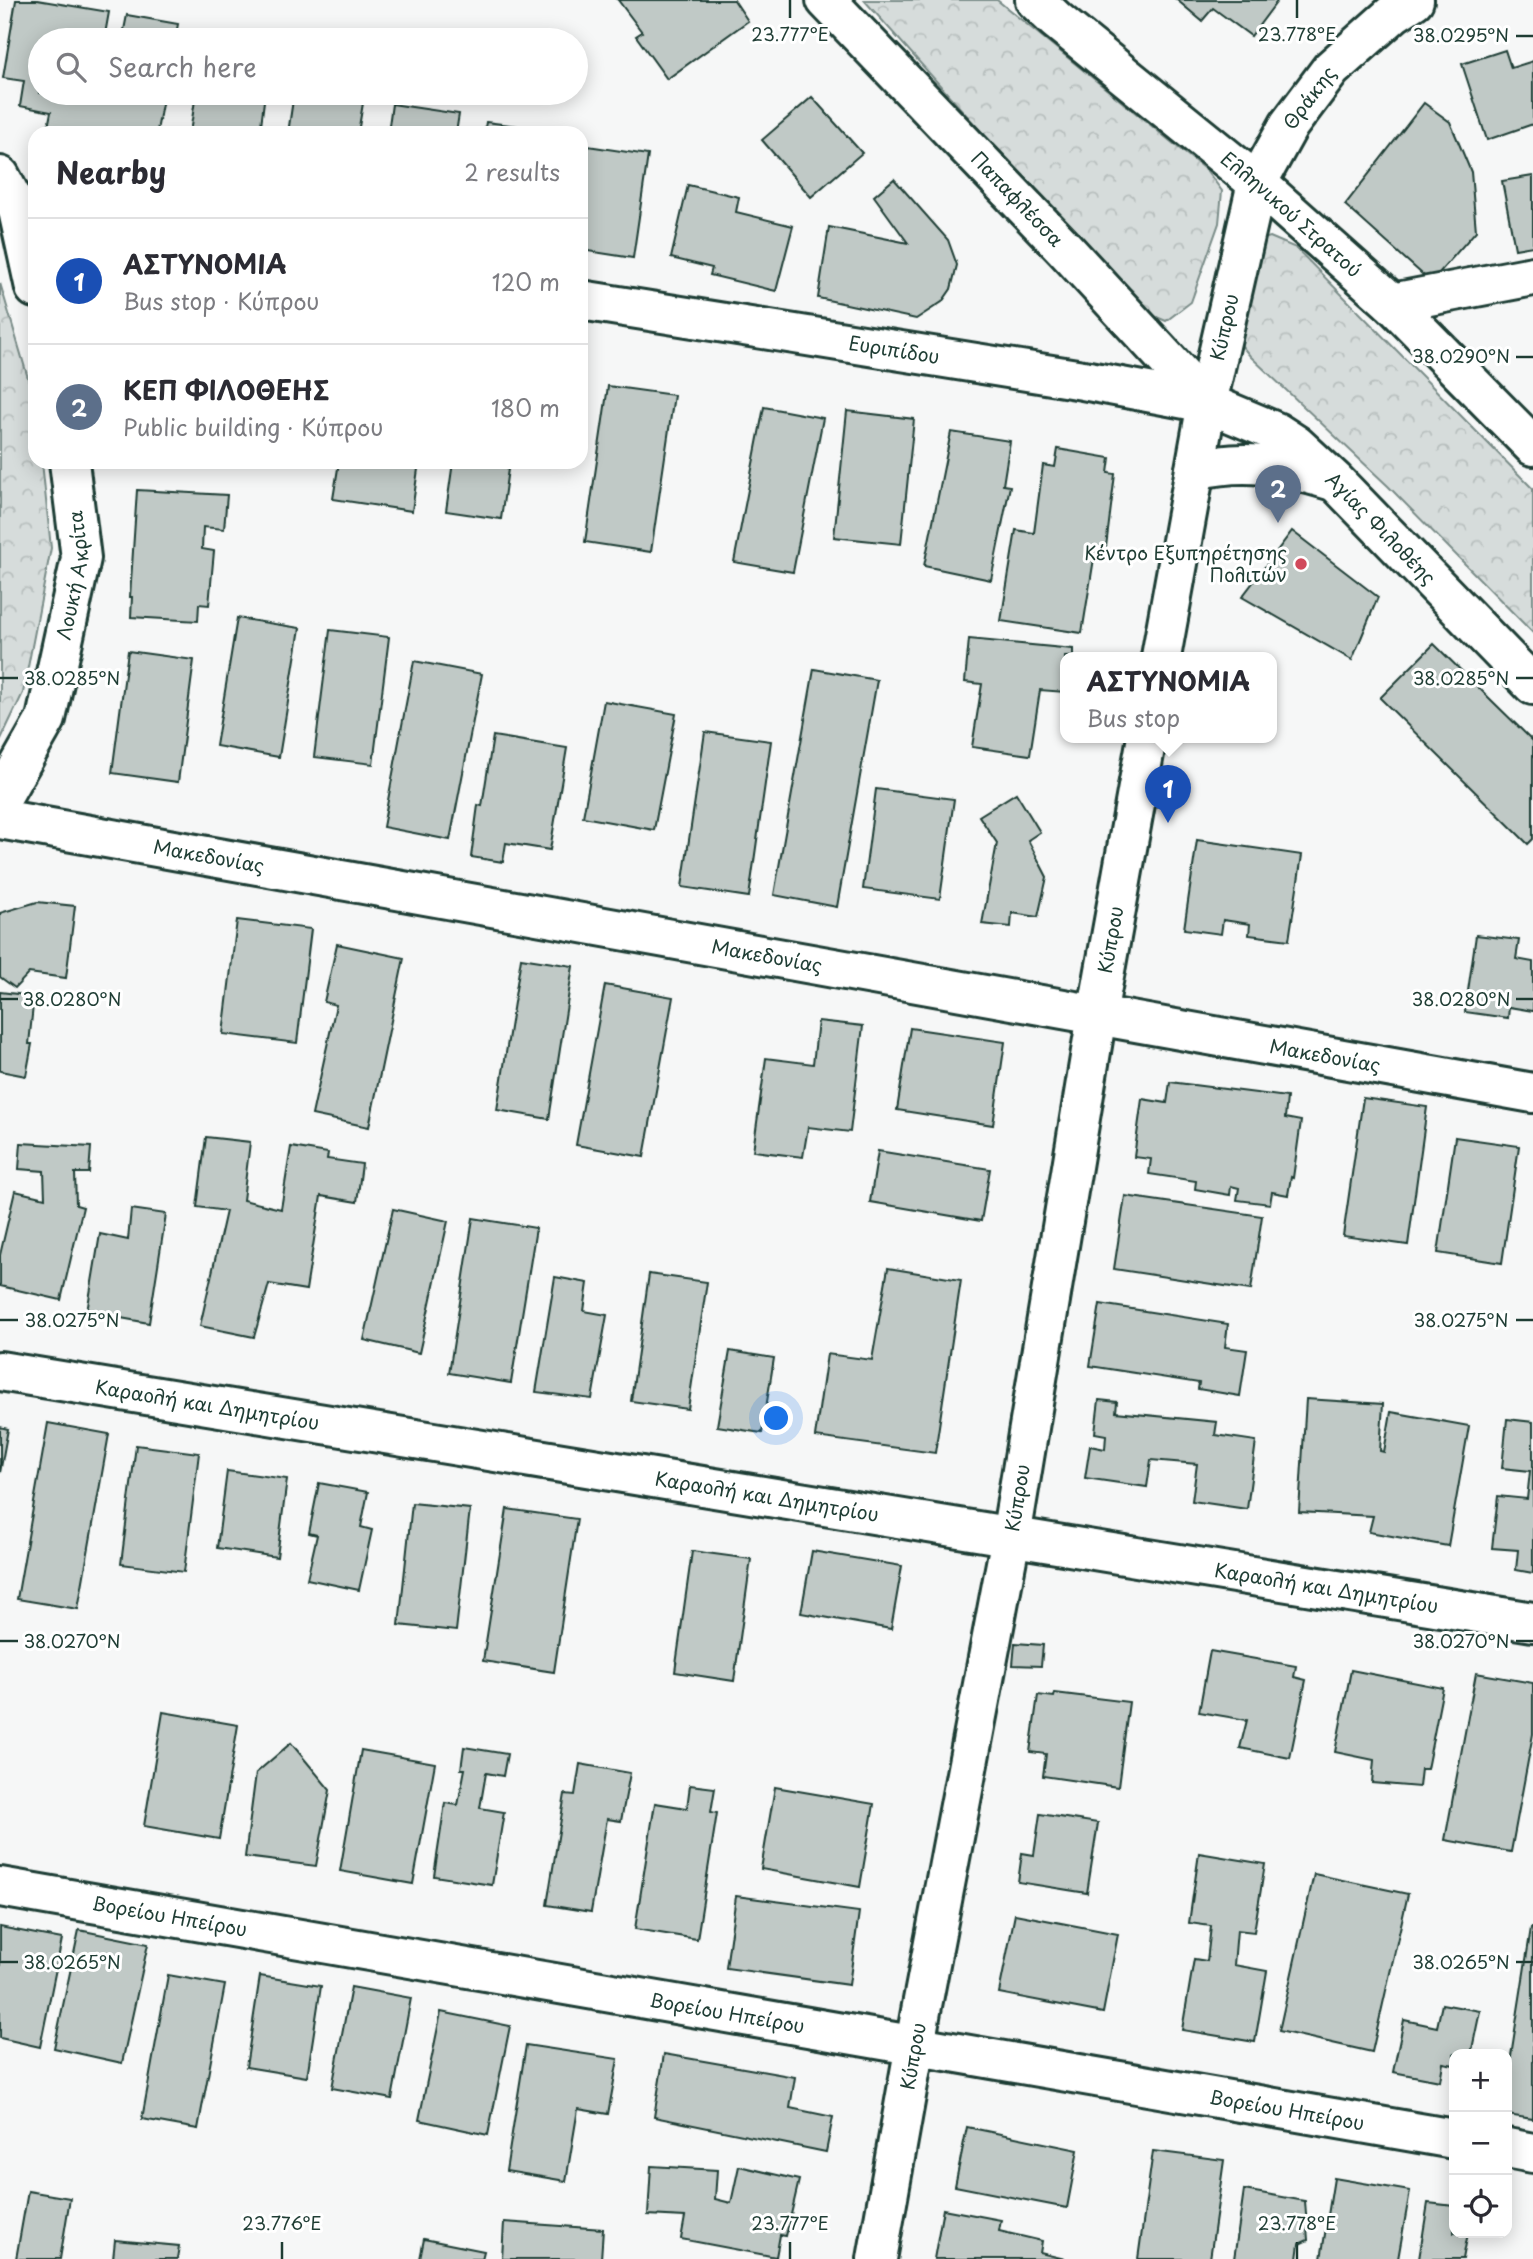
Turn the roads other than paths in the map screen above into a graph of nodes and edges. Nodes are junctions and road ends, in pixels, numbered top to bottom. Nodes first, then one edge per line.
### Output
1 (826, 0) edge
2 (1413, 0) edge
3 (1054, 7) edge
4 (0, 176) edge
5 (1257, 183) junction
6 (18, 210) edge
7 (28, 256) edge
8 (1533, 276) edge
9 (588, 301) edge
10 (1392, 303) junction
11 (1207, 403) junction
12 (1533, 446) edge
13 (70, 469) edge
14 (1195, 470) junction
15 (1335, 481) junction
16 (1162, 652) edge
17 (1533, 685) edge
18 (1146, 743) edge
19 (0, 800) edge
20 (0, 820) edge
21 (1097, 1016) junction
22 (1533, 1093) edge
23 (0, 1371) edge
24 (1011, 1537) junction
25 (1533, 1622) edge
26 (0, 1887) edge
27 (914, 2045) junction
28 (1449, 2138) edge
29 (1512, 2149) edge
30 (1533, 2152) edge
31 (877, 2259) edge

1 - 11 street, Παπαφλέσσα
2 - 5 street, Θράκης
3 - 5 street, Ελληνικού Στρατού
4 - 6 street
5 - 10 street, Ελληνικού Στρατού
5 - 11 street, Κύπρου
6 - 7 street
8 - 10 street
9 - 11 street, Ευριπίδου
10 - 12 street, Ελληνικού Στρατού
11 - 14 street, Κύπρου
11 - 15 street, Αγίας Φιλοθέης
13 - 19 street, Λουκή Ακρίτα
14 - 15 street
14 - 16 street, Κύπρου
15 - 17 street, Αγίας Φιλοθέης
18 - 21 street, Κύπρου
20 - 21 street, Μακεδονίας
21 - 22 street, Μακεδονίας
21 - 24 street, Κύπρου
23 - 24 street, Καραολή και Δημητρίου
24 - 25 street, Καραολή και Δημητρίου
24 - 27 street, Κύπρου
26 - 27 street, Βορείου Ηπείρου
27 - 28 street, Βορείου Ηπείρου
27 - 31 street, Κύπρου
29 - 30 street

